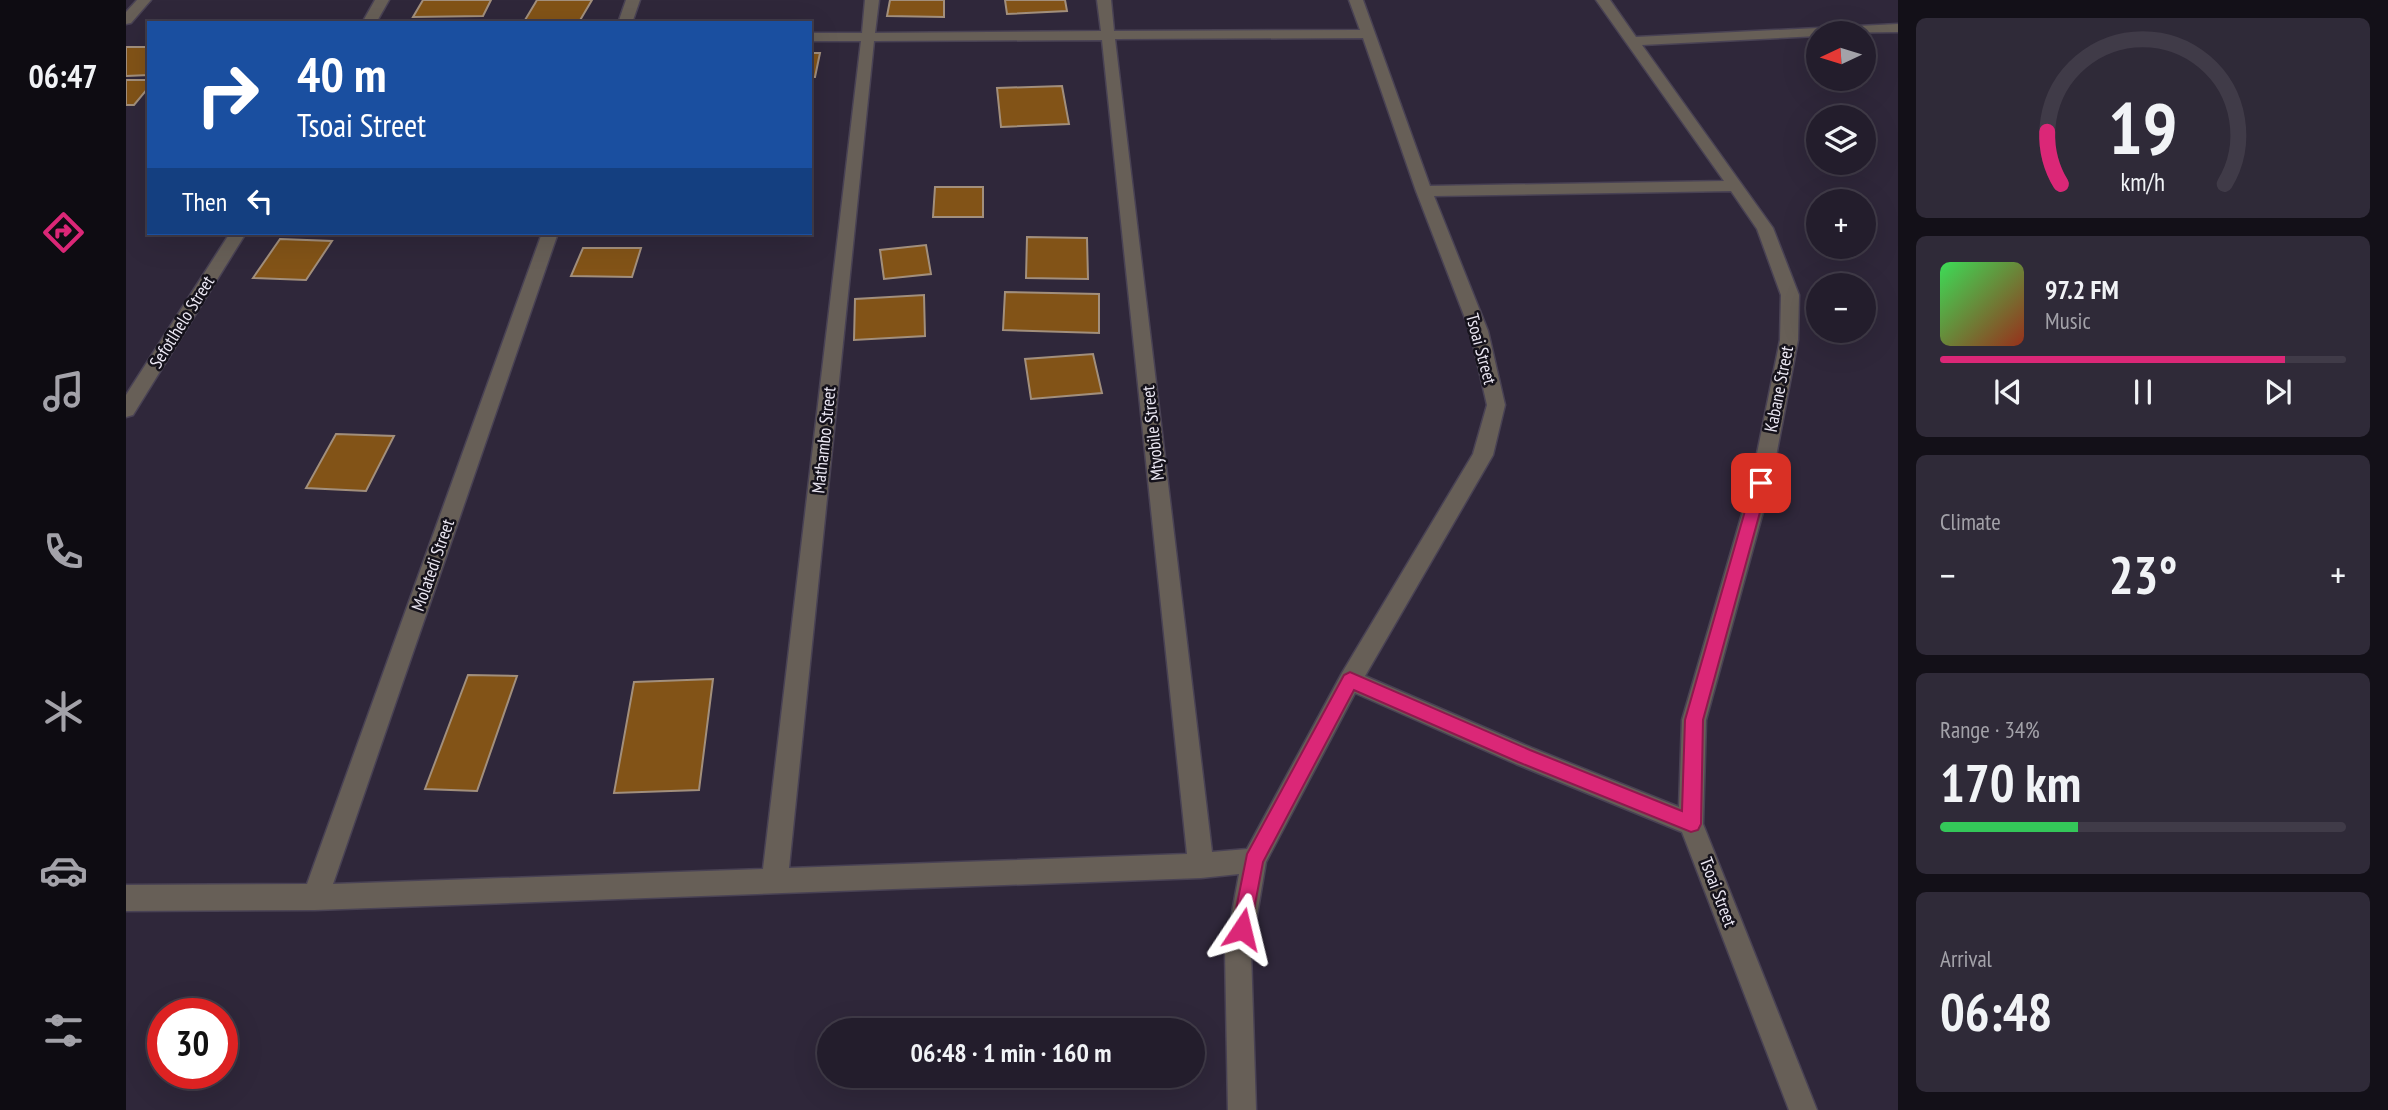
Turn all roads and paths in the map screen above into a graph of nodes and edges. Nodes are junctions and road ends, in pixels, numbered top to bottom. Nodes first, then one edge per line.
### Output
1 (144, 0) edge
2 (382, 0) edge
3 (633, 0) edge
4 (872, 0) edge
5 (1104, 0) edge
6 (1356, 0) edge
7 (1603, 0) edge
8 (126, 20) edge
9 (370, 21) edge
10 (626, 21) edge
11 (1898, 28) edge
12 (1368, 34) junction
13 (1108, 36) junction
14 (812, 37) edge
15 (868, 37) junction
16 (1632, 41) junction
17 (1732, 186) junction
18 (1424, 191) junction
19 (237, 235) edge
20 (549, 235) edge
21 (126, 410) edge
22 (1350, 680) junction
23 (1691, 824) junction
24 (1254, 860) junction
25 (1201, 866) junction
26 (775, 879) junction
27 (315, 897) junction
28 (126, 898) edge
29 (1242, 1110) edge
30 (1803, 1110) edge

1 - 8 street
2 - 9 street
3 - 10 street
4 - 15 street, Mathambo Street
5 - 13 street, Mtyobile Street
6 - 12 street, Tsoai Street
7 - 16 street, Kabane Street
11 - 16 street
12 - 13 street
12 - 18 street, Tsoai Street
13 - 15 street
13 - 25 street, Mtyobile Street
14 - 15 street
15 - 26 street, Mathambo Street
16 - 17 street, Kabane Street
17 - 18 street
17 - 23 street, Kabane Street
18 - 22 street, Tsoai Street
19 - 21 street, Sefotlhelo Street
20 - 27 street, Molatedi Street
22 - 23 street
22 - 24 street, Tsoai Street
23 - 30 street, Tsoai Street
24 - 25 street
24 - 29 street, Tsoai Street
25 - 26 street
26 - 27 street
27 - 28 street

